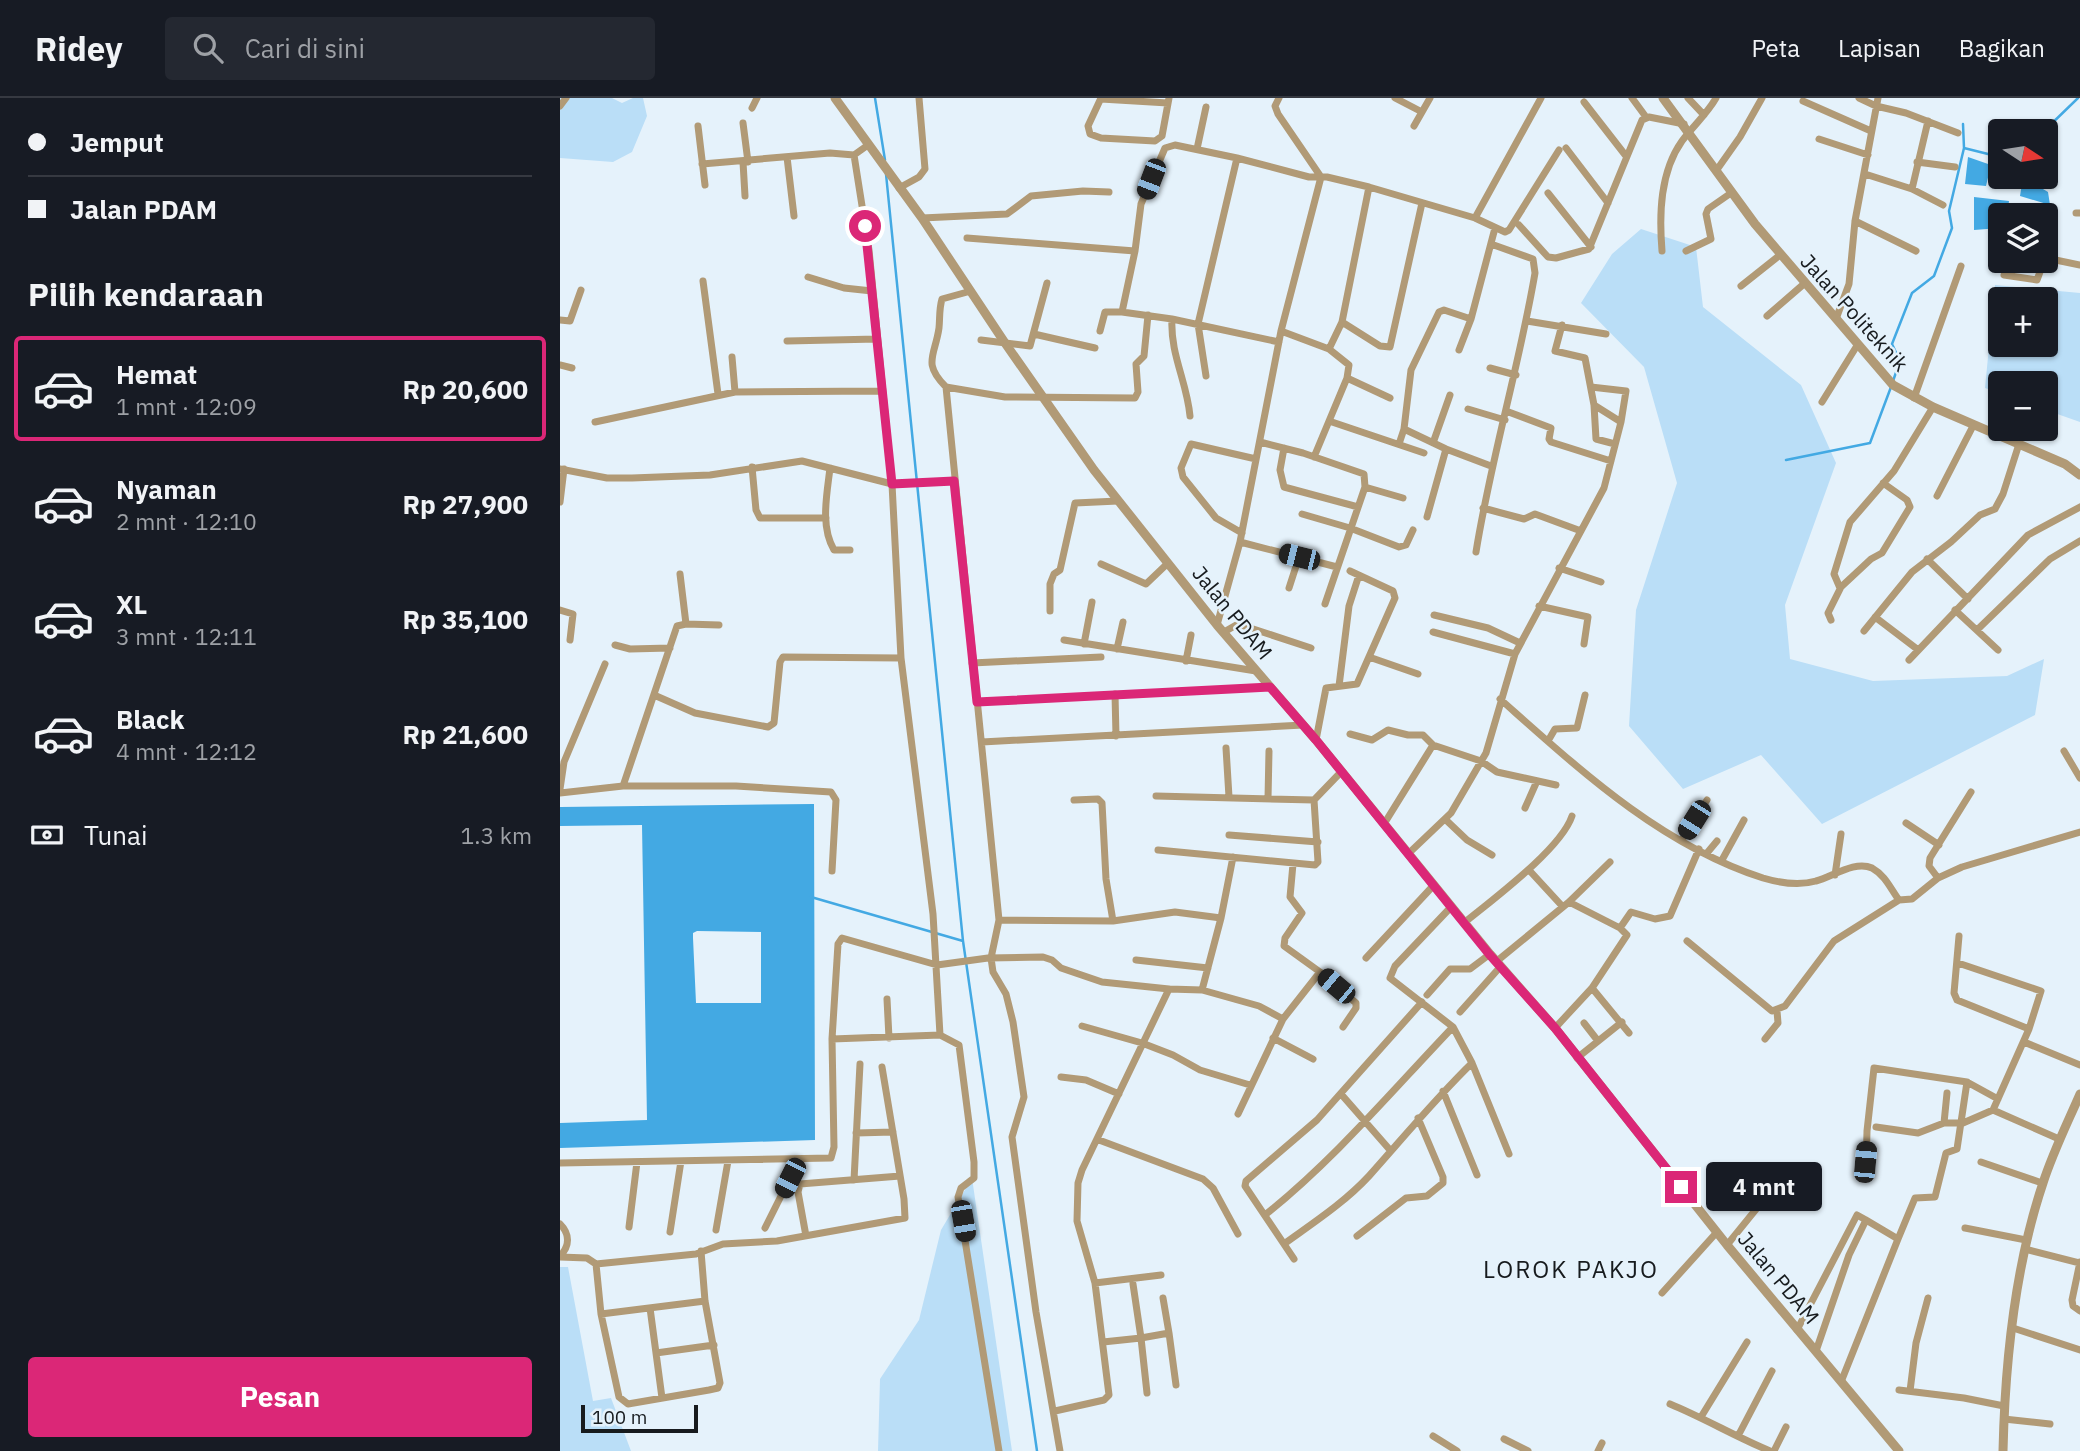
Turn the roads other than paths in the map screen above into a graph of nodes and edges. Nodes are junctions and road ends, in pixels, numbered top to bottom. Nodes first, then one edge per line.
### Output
1 (566, 98) edge
2 (757, 98) edge
3 (835, 98) edge
4 (919, 98) edge
5 (1101, 98) edge
6 (1279, 98) edge
7 (1395, 98) edge
8 (1430, 98) edge
9 (1541, 98) edge
10 (1632, 98) edge
11 (1663, 98) edge
12 (1688, 98) edge
13 (1716, 98) edge
14 (1762, 98) edge
15 (1859, 98) edge
16 (1168, 100) edge
17 (1803, 101) dead end
18 (1584, 102) dead end
19 (1877, 102) edge
20 (560, 106) edge
21 (1206, 107) dead end
22 (752, 108) dead end
23 (1422, 112) junction
24 (1704, 115) junction
25 (1646, 117) junction
26 (1928, 121) junction
27 (743, 123) dead end
28 (698, 126) dead end
29 (1414, 126) dead end
30 (1687, 127) junction
31 (1871, 131) junction
32 (1958, 133) dead end
33 (1819, 139) dead end
34 (868, 145) junction
35 (1197, 149) junction
36 (853, 155) junction
37 (1868, 155) junction
38 (1626, 156) junction
39 (788, 157) junction
40 (1237, 158) junction
41 (745, 162) junction
42 (1917, 162) junction
43 (702, 164) junction
44 (1955, 167) dead end
45 (1716, 170) junction
46 (1865, 173) junction
47 (1321, 177) junction
48 (896, 184) junction
49 (705, 185) dead end
50 (1369, 187) junction
51 (1912, 189) junction
52 (1109, 192) dead end
53 (1548, 193) dead end
54 (1731, 193) junction
55 (745, 196) dead end
56 (1422, 203) junction
57 (1608, 203) junction
58 (1943, 205) dead end
59 (794, 216) dead end
60 (922, 218) junction
61 (1475, 218) junction
62 (1855, 221) junction
63 (1519, 225) dead end
64 (1495, 228) junction
65 (967, 238) dead end
66 (1491, 244) junction
67 (1591, 247) junction
68 (1135, 251) junction
69 (1662, 251) dead end
70 (1686, 251) dead end
71 (1916, 251) dead end
72 (1780, 256) junction
73 (2058, 262) edge
74 (2080, 265) edge
75 (1961, 266) dead end
76 (2039, 273) edge
77 (2004, 275) dead end
78 (808, 277) dead end
79 (703, 281) dead end
80 (1047, 283) dead end
81 (1805, 283) junction
82 (1741, 286) dead end
83 (581, 290) dead end
84 (971, 290) junction
85 (872, 291) junction
86 (1122, 312) junction
87 (1148, 315) junction
88 (1767, 316) dead end
89 (1172, 319) junction
90 (1471, 319) junction
91 (1836, 319) junction
92 (560, 320) edge
93 (1527, 321) junction
94 (1342, 322) junction
95 (1198, 324) junction
96 (1562, 325) junction
97 (1100, 331) dead end
98 (1281, 331) junction
99 (1034, 334) junction
100 (1606, 334) dead end
101 (877, 339) junction
102 (981, 340) dead end
103 (787, 341) dead end
104 (1279, 342) junction
105 (1004, 343) junction
106 (1858, 344) junction
107 (1095, 348) dead end
108 (1329, 349) junction
109 (1459, 350) dead end
110 (732, 357) dead end
111 (560, 365) edge
112 (572, 368) dead end
113 (1490, 369) dead end
114 (1516, 375) junction
115 (1206, 376) dead end
116 (1347, 378) junction
117 (946, 387) junction
118 (1591, 387) junction
119 (882, 391) junction
120 (735, 392) junction
121 (718, 394) junction
122 (1450, 395) dead end
123 (1041, 396) junction
124 (1390, 398) dead end
125 (1914, 398) junction
126 (1822, 402) dead end
127 (1594, 405) junction
128 (1933, 407) junction
129 (1468, 409) dead end
130 (1190, 416) dead end
131 (1506, 416) junction
132 (1329, 421) junction
133 (595, 422) dead end
134 (1621, 422) junction
135 (1973, 426) junction
136 (1404, 429) junction
137 (1260, 442) junction
138 (1433, 443) junction
139 (1399, 444) junction
140 (1615, 444) junction
141 (2018, 444) junction
142 (1284, 448) junction
143 (1446, 449) junction
144 (1424, 453) dead end
145 (1314, 457) junction
146 (1256, 460) junction
147 (1611, 461) junction
148 (1491, 466) junction
149 (752, 467) junction
150 (830, 468) junction
151 (562, 469) edge
152 (2080, 475) edge
153 (954, 481) junction
154 (1883, 483) junction
155 (892, 484) junction
156 (1365, 487) junction
157 (1937, 496) dead end
158 (1403, 498) dead end
159 (1118, 501) junction
160 (560, 502) edge
161 (1358, 507) junction
162 (2080, 507) edge
163 (1483, 508) junction
164 (1302, 514) dead end
165 (1427, 517) dead end
166 (826, 518) junction
167 (1350, 528) junction
168 (1412, 530) dead end
169 (1581, 530) junction
170 (1242, 533) junction
171 (2080, 541) edge
172 (1240, 542) junction
173 (850, 550) dead end
174 (1476, 552) dead end
175 (1299, 557) junction
176 (1927, 559) junction
177 (1168, 563) junction
178 (1101, 564) dead end
179 (1337, 566) junction
180 (1559, 568) junction
181 (1350, 571) dead end
182 (680, 574) dead end
183 (1359, 575) junction
184 (1601, 583) dead end
185 (1289, 588) dead end
186 (1840, 589) junction
187 (1968, 599) junction
188 (1092, 601) dead end
189 (1325, 604) dead end
190 (1539, 606) junction
191 (560, 610) edge
192 (1955, 610) junction
193 (1050, 611) dead end
194 (1434, 615) dead end
195 (1875, 617) junction
196 (1831, 620) dead end
197 (1123, 622) dead end
198 (686, 624) junction
199 (719, 625) dead end
200 (1221, 629) junction
201 (1977, 630) junction
202 (1864, 631) dead end
203 (1433, 632) dead end
204 (1191, 635) dead end
205 (570, 640) dead end
206 (1064, 640) dead end
207 (1520, 643) junction
208 (1084, 644) junction
209 (1584, 644) dead end
210 (615, 645) dead end
211 (670, 648) junction
212 (1311, 648) dead end
213 (1117, 649) junction
214 (1917, 649) junction
215 (1998, 650) dead end
216 (1515, 654) junction
217 (1101, 657) dead end
218 (1369, 657) junction
219 (901, 658) junction
220 (1186, 660) junction
221 (1909, 660) dead end
222 (972, 663) junction
223 (605, 664) dead end
224 (1256, 671) junction
225 (1418, 674) dead end
226 (1339, 686) junction
227 (1270, 687) junction
228 (1115, 694) junction
229 (654, 695) junction
230 (1586, 695) dead end
231 (1500, 699) junction
232 (977, 702) junction
233 (1303, 725) junction
234 (1350, 734) dead end
235 (1116, 736) junction
236 (1316, 740) junction
237 (1548, 741) junction
238 (982, 742) junction
239 (1433, 745) junction
240 (1226, 748) dead end
241 (1269, 751) dead end
242 (2064, 751) dead end
243 (1481, 761) junction
244 (1341, 772) junction
245 (2080, 778) edge
246 (1537, 781) junction
247 (1556, 785) dead end
248 (623, 786) junction
249 (560, 791) edge
250 (1971, 792) dead end
251 (1156, 796) dead end
252 (1229, 797) junction
253 (1268, 799) junction
254 (1074, 800) dead end
255 (1314, 800) junction
256 (1707, 800) dead end
257 (1525, 808) dead end
258 (1573, 816) dead end
259 (1446, 820) junction
260 (1744, 820) dead end
261 (1906, 823) dead end
262 (1384, 824) junction
263 (2080, 832) edge
264 (1841, 834) dead end
265 (1229, 835) dead end
266 (1682, 840) junction
267 (1717, 841) dead end
268 (1318, 842) junction
269 (1938, 845) junction
270 (1699, 849) junction
271 (1158, 850) dead end
272 (1408, 853) junction
273 (1707, 853) junction
274 (1492, 855) dead end
275 (1233, 857) junction
276 (1722, 860) junction
277 (1611, 862) dead end
278 (1293, 864) junction
279 (1529, 870) junction
280 (832, 871) dead end
281 (1835, 875) junction
282 (1938, 878) junction
283 (1433, 886) junction
284 (1899, 900) junction
285 (1566, 905) junction
286 (1451, 907) junction
287 (1221, 918) junction
288 (999, 920) junction
289 (1112, 921) junction
290 (1464, 923) junction
291 (1620, 928) junction
292 (1959, 936) dead end
293 (1687, 941) dead end
294 (990, 958) junction
295 (1366, 958) dead end
296 (1136, 960) dead end
297 (1496, 960) junction
298 (1958, 963) junction
299 (940, 964) junction
300 (1208, 968) junction
301 (1320, 972) junction
302 (1592, 988) junction
303 (1169, 989) junction
304 (1202, 990) junction
305 (1427, 995) dead end
306 (887, 999) dead end
307 (1422, 1002) junction
308 (1777, 1011) junction
309 (1460, 1012) dead end
310 (1283, 1019) junction
311 (1622, 1022) junction
312 (1584, 1023) dead end
313 (1082, 1026) dead end
314 (1343, 1027) dead end
315 (1452, 1027) junction
316 (1555, 1028) junction
317 (2029, 1030) junction
318 (1629, 1032) dead end
319 (940, 1035) junction
320 (888, 1038) junction
321 (1273, 1038) junction
322 (832, 1039) junction
323 (1765, 1040) dead end
324 (1598, 1041) junction
325 (2024, 1042) junction
326 (1142, 1043) junction
327 (1577, 1058) junction
328 (1313, 1059) dead end
329 (1472, 1063) junction
330 (860, 1064) dead end
331 (2080, 1065) edge
332 (882, 1067) dead end
333 (1061, 1077) dead end
334 (1967, 1082) junction
335 (1251, 1085) junction
336 (1443, 1091) junction
337 (1947, 1093) dead end
338 (1119, 1094) junction
339 (1341, 1094) junction
340 (2080, 1094) edge
341 (1998, 1099) junction
342 (1993, 1110) junction
343 (1238, 1114) dead end
344 (1418, 1118) junction
345 (1365, 1120) junction
346 (1944, 1123) junction
347 (1963, 1123) junction
348 (1877, 1127) dead end
349 (893, 1132) junction
350 (856, 1133) junction
351 (2059, 1139) junction
352 (1099, 1140) junction
353 (1390, 1150) junction
354 (1509, 1154) dead end
355 (799, 1160) junction
356 (681, 1161) junction
357 (727, 1161) junction
358 (637, 1162) junction
359 (1981, 1162) dead end
360 (560, 1163) edge
361 (1866, 1170) dead end
362 (1477, 1175) dead end
363 (900, 1176) junction
364 (854, 1181) junction
365 (1779, 1181) dead end
366 (2042, 1183) junction
367 (1265, 1215) junction
368 (1866, 1220) junction
369 (560, 1224) edge
370 (629, 1227) dead end
371 (765, 1228) dead end
372 (1965, 1228) dead end
373 (716, 1230) dead end
374 (670, 1232) dead end
375 (1717, 1232) junction
376 (1238, 1234) dead end
377 (806, 1236) junction
378 (1357, 1236) dead end
379 (1898, 1239) junction
380 (1284, 1244) junction
381 (2025, 1244) junction
382 (1727, 1245) junction
383 (701, 1251) junction
384 (560, 1256) edge
385 (1294, 1259) dead end
386 (2080, 1263) edge
387 (596, 1264) junction
388 (1161, 1275) dead end
389 (1095, 1283) junction
390 (1132, 1284) dead end
391 (1662, 1293) dead end
392 (1163, 1298) dead end
393 (1928, 1298) dead end
394 (705, 1301) junction
395 (650, 1308) junction
396 (2080, 1311) edge
397 (601, 1314) junction
398 (2013, 1328) junction
399 (1797, 1330) junction
400 (1169, 1333) junction
401 (1141, 1338) junction
402 (1103, 1342) junction
403 (1747, 1342) dead end
404 (714, 1345) junction
405 (2080, 1350) edge
406 (1816, 1351) junction
407 (656, 1353) junction
408 (1772, 1371) dead end
409 (1841, 1382) junction
410 (1177, 1385) dead end
411 (1899, 1390) dead end
412 (1910, 1391) junction
413 (1147, 1393) dead end
414 (662, 1398) junction
415 (1670, 1404) dead end
416 (2004, 1406) junction
417 (1056, 1414) junction
418 (1701, 1417) junction
419 (2004, 1419) junction
420 (2049, 1424) dead end
421 (1786, 1427) dead end
422 (1433, 1436) dead end
423 (1738, 1436) junction
424 (1504, 1439) dead end
425 (1767, 1450) edge
426 (999, 1451) edge
427 (1060, 1451) edge
428 (1457, 1451) edge
429 (1528, 1451) edge
430 (1899, 1451) edge
431 (2003, 1451) edge

1 - 20 street
2 - 22 street
3 - 34 street, Jalan PDAM
4 - 48 street
5 - 16 street
5 - 16 street
6 - 47 street
7 - 23 street
8 - 23 street
9 - 61 street
10 - 25 street
11 - 30 street, Jalan Politeknik
12 - 24 street
13 - 24 street
14 - 45 street
15 - 19 street
17 - 31 street
18 - 38 street
19 - 26 street
19 - 31 street
21 - 35 street
23 - 29 street
24 - 30 street
25 - 30 street
25 - 38 street
26 - 32 street
26 - 42 street
27 - 41 street
28 - 43 street
30 - 45 street, Jalan Politeknik
30 - 69 street
31 - 37 street
33 - 37 street
34 - 36 street
34 - 48 street, Jalan PDAM
35 - 40 street
35 - 68 street
36 - 39 street
36 - 85 street
37 - 46 street
38 - 57 street
39 - 41 street
39 - 59 street
40 - 47 street
40 - 95 street
41 - 43 street
41 - 55 street
42 - 44 street
42 - 51 street
43 - 49 street
45 - 54 street, Jalan Politeknik
46 - 51 street
46 - 62 street
47 - 50 street
47 - 98 street
48 - 60 street, Jalan PDAM
50 - 56 street
50 - 94 street
51 - 58 street
52 - 60 street
53 - 67 street
54 - 70 street
54 - 72 street, Jalan Politeknik
56 - 61 street
56 - 94 street
57 - 64 street
57 - 67 street
60 - 84 street, Jalan PDAM
61 - 64 street
62 - 71 street
62 - 91 street
63 - 67 street
64 - 66 street
65 - 68 street
66 - 90 street
66 - 93 street
68 - 86 street
72 - 81 street, Jalan Politeknik
72 - 82 street
73 - 74 street
75 - 125 street
76 - 77 street
78 - 85 street
79 - 121 street
80 - 99 street
81 - 88 street
81 - 91 street, Jalan Politeknik
83 - 92 street
84 - 105 street, Jalan PDAM
84 - 117 street
85 - 101 street
86 - 87 street
86 - 97 street
87 - 89 street
87 - 123 street
89 - 95 street
89 - 130 street
90 - 109 street
90 - 136 street
91 - 106 street, Jalan Politeknik
93 - 96 street
93 - 114 street
94 - 108 street
95 - 104 street
95 - 115 street
96 - 100 street
96 - 118 street
98 - 104 street
98 - 108 street
99 - 105 street
99 - 107 street
101 - 103 street
101 - 119 street
102 - 105 street
104 - 137 street
105 - 123 street, Jalan PDAM
106 - 125 street, Jalan Politeknik
106 - 126 street
108 - 116 street
110 - 120 street
111 - 112 street
113 - 114 street
114 - 131 street
116 - 124 street
116 - 132 street
117 - 123 street
117 - 153 street
118 - 127 street
118 - 134 street
119 - 120 street
119 - 155 street
120 - 121 street
121 - 133 street
122 - 138 street
123 - 159 street, Jalan PDAM
125 - 128 street, Jalan Politeknik
127 - 134 street
127 - 140 street
128 - 135 street, Jalan Politeknik
128 - 154 street
129 - 131 street
131 - 147 street
131 - 148 street
132 - 139 street
132 - 145 street
134 - 140 street
135 - 141 street, Jalan Politeknik
135 - 157 street
136 - 138 street
136 - 139 street
137 - 142 street
137 - 146 street
138 - 143 street
139 - 144 street
140 - 147 street
141 - 152 street, Jalan Politeknik
141 - 176 street
142 - 145 street
142 - 161 street
143 - 148 street
143 - 165 street
145 - 156 street
146 - 170 street
146 - 170 street
147 - 169 street
148 - 163 street
149 - 150 street
149 - 151 street
149 - 166 street
150 - 155 street
150 - 166 street
151 - 160 street
153 - 155 street
153 - 222 street
154 - 186 street
154 - 186 street
155 - 219 street
156 - 158 street
156 - 161 street
159 - 177 street, Jalan PDAM
159 - 193 street
161 - 167 street
162 - 187 street
163 - 169 street
163 - 174 street
164 - 167 street
166 - 173 street
167 - 168 street
167 - 179 street
169 - 180 street
170 - 172 street
171 - 201 street
172 - 175 street
172 - 200 street
175 - 179 street
175 - 185 street
176 - 187 street
176 - 195 street
177 - 178 street
177 - 200 street, Jalan PDAM
179 - 189 street
180 - 184 street
180 - 190 street
181 - 183 street
182 - 198 street
183 - 218 street
183 - 226 street
186 - 196 street
187 - 192 street
188 - 208 street
190 - 207 street
190 - 209 street
191 - 205 street
192 - 201 street
192 - 214 street
194 - 207 street
195 - 202 street
195 - 214 street
197 - 213 street
198 - 199 street
198 - 211 street
200 - 212 street
200 - 224 street, Jalan PDAM
201 - 215 street
203 - 216 street
204 - 220 street
206 - 208 street
207 - 216 street
208 - 213 street
210 - 211 street
211 - 229 street
213 - 220 street
214 - 221 street
216 - 231 street
217 - 222 street
218 - 225 street
218 - 226 street
219 - 229 street
219 - 299 street
220 - 224 street
222 - 232 street
223 - 249 street
224 - 227 street, Jalan PDAM
226 - 236 street
227 - 228 street
227 - 233 street, Jalan PDAM
228 - 232 street
228 - 235 street
229 - 248 street
230 - 237 street
231 - 237 street
231 - 243 street
232 - 238 street
233 - 235 street
233 - 236 street, Jalan PDAM
234 - 239 street
235 - 238 street
236 - 244 street, Jalan PDAM
237 - 266 street
238 - 288 street
239 - 243 street
239 - 262 street
240 - 252 street
241 - 253 street
242 - 245 street
243 - 246 street
243 - 259 street
244 - 255 street
244 - 262 street, Jalan PDAM
246 - 247 street
246 - 257 street
248 - 249 street
248 - 280 street
250 - 269 street
251 - 252 street
252 - 253 street
253 - 255 street
254 - 289 street
255 - 268 street
256 - 266 street
258 - 279 street
259 - 272 street
259 - 274 street
260 - 276 street
261 - 269 street
262 - 272 street, Jalan PDAM
263 - 282 street
264 - 281 street
265 - 268 street
266 - 270 street
267 - 273 street
268 - 278 street
269 - 282 street
270 - 273 street
270 - 291 street
271 - 275 street
272 - 283 street, Jalan PDAM
273 - 276 street
275 - 278 street
275 - 287 street
276 - 281 street
277 - 285 street
278 - 301 street
279 - 285 street
279 - 290 street
281 - 284 street
282 - 284 street
283 - 286 street, Jalan PDAM
283 - 295 street
284 - 308 street
285 - 291 street
285 - 297 street
286 - 290 street, Jalan PDAM
286 - 307 street
287 - 289 street
287 - 300 street
288 - 289 street
288 - 294 street
290 - 297 street, Jalan PDAM
291 - 302 street
292 - 298 street
293 - 308 street
294 - 299 street
294 - 303 street
294 - 417 street
296 - 300 street
297 - 305 street
297 - 309 street
297 - 316 street, Jalan PDAM
298 - 317 street
298 - 317 street
299 - 319 street
299 - 322 street
300 - 304 street
301 - 310 street
301 - 314 street
302 - 311 street
302 - 316 street
303 - 304 street
303 - 326 street
304 - 310 street
306 - 320 street
307 - 315 street
307 - 339 street
308 - 323 street
310 - 321 street
311 - 318 street
311 - 324 street
312 - 324 street
313 - 326 street
315 - 329 street
315 - 345 street
316 - 327 street, Jalan PDAM
317 - 325 street
319 - 320 street
319 - 426 street
320 - 322 street
321 - 328 street
321 - 335 street
322 - 355 street
324 - 327 street
325 - 331 street
325 - 341 street
326 - 335 street
326 - 338 street
327 - 375 street, Jalan PDAM
329 - 336 street
329 - 354 street
330 - 350 street
332 - 349 street
333 - 338 street
334 - 341 street
334 - 347 street
334 - 361 street
335 - 343 street
336 - 344 street
336 - 362 street
337 - 346 street
338 - 352 street
339 - 345 street
339 - 367 street
340 - 351 street
341 - 342 street
342 - 347 street
342 - 351 street
344 - 353 street
344 - 378 street
345 - 353 street
345 - 367 street
346 - 347 street
346 - 348 street
347 - 379 street
349 - 350 street
349 - 363 street
350 - 364 street
351 - 366 street
352 - 376 street
352 - 389 street
353 - 380 street
355 - 357 street
355 - 371 street
356 - 357 street
356 - 358 street
356 - 374 street
357 - 373 street
358 - 360 street
358 - 370 street
359 - 366 street
363 - 364 street
363 - 377 street
364 - 377 street
365 - 382 street
366 - 381 street
367 - 380 street
368 - 379 street
368 - 399 street
368 - 406 street
369 - 384 street
372 - 381 street
375 - 382 street, Jalan PDAM
375 - 391 street
377 - 383 street
379 - 409 street
380 - 385 street
381 - 386 street
381 - 398 street
382 - 399 street, Jalan PDAM
383 - 387 street
383 - 394 street
384 - 387 street
386 - 396 street
387 - 397 street
388 - 389 street
389 - 402 street
390 - 401 street
392 - 400 street
393 - 412 street
394 - 395 street
394 - 404 street
395 - 397 street
395 - 407 street
397 - 414 street
398 - 405 street
398 - 416 street
399 - 406 street, Jalan PDAM
400 - 401 street
400 - 410 street
401 - 402 street
401 - 413 street
402 - 417 street
403 - 418 street
404 - 407 street
404 - 414 street
406 - 409 street, Jalan PDAM
407 - 414 street
408 - 423 street
409 - 430 street, Jalan PDAM
411 - 412 street
412 - 416 street
415 - 418 street
416 - 419 street
417 - 427 street
418 - 423 street
419 - 420 street
419 - 431 street
421 - 425 street
422 - 428 street
423 - 425 street
424 - 429 street

